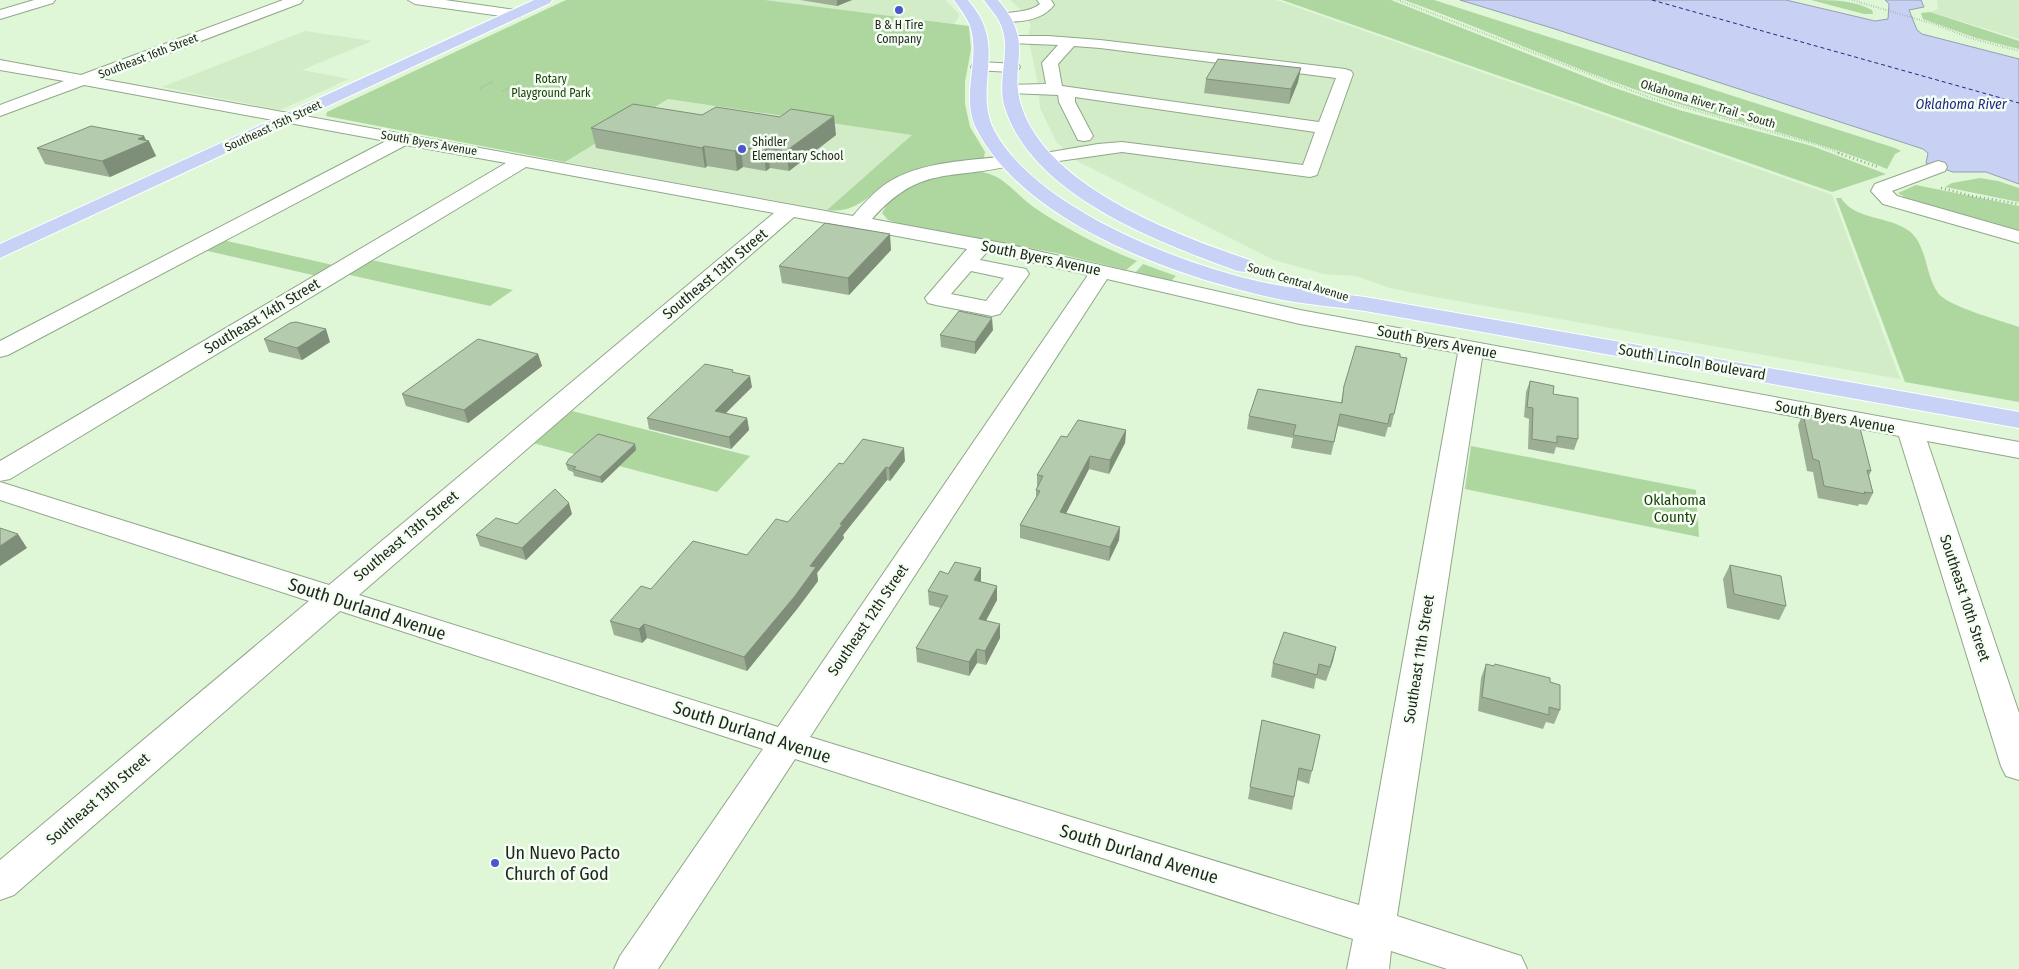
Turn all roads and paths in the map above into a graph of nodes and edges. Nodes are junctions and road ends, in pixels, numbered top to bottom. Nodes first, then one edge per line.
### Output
1 (48, 0) edge
2 (296, 0) edge
3 (415, 0) edge
4 (545, 0) edge
5 (961, 0) edge
6 (991, 0) edge
7 (1044, 0) edge
8 (1398, 0) edge
9 (1852, 0) edge
10 (515, 14) junction
11 (0, 15) edge
12 (1006, 17) junction
13 (1013, 40) junction
14 (1070, 42) junction
15 (2019, 51) edge
16 (0, 65) edge
17 (979, 67) junction
18 (1012, 67) junction
19 (84, 80) junction
20 (492, 82) dead end
21 (519, 82) dead end
22 (480, 88) dead end
23 (1011, 88) junction
24 (535, 89) dead end
25 (503, 91) dead end
26 (1060, 91) junction
27 (526, 94) dead end
28 (0, 111) edge
29 (292, 118) junction
30 (1325, 128) junction
31 (1084, 136) dead end
32 (404, 138) junction
33 (1044, 158) junction
34 (525, 160) junction
35 (1007, 162) junction
36 (1938, 167) dead end
37 (1908, 178) junction
38 (2019, 204) edge
39 (790, 210) junction
40 (858, 222) junction
41 (2019, 237) edge
42 (982, 245) junction
43 (0, 252) edge
44 (965, 264) dead end
45 (1102, 271) junction
46 (1366, 304) junction
47 (1471, 349) junction
48 (0, 350) edge
49 (2019, 420) edge
50 (1911, 431) junction
51 (2019, 450) edge
52 (0, 473) edge
53 (0, 490) edge
54 (333, 598) junction
55 (786, 742) junction
56 (2019, 766) edge
57 (0, 883) edge
58 (1374, 928) junction
59 (635, 969) edge
60 (1368, 969) edge
61 (1506, 969) edge

1 - 11 street
2 - 19 street, Southeast 16th Street
3 - 10 street
4 - 10 main road, Southeast 15th Street
5 - 17 main road, South Central Avenue
6 - 12 main road, South Central Avenue
7 - 12 street
8 - 37 path, Oklahoma River Trail - South
9 - 15 path
10 - 29 main road, Southeast 15th Street
12 - 13 main road, South Central Avenue
13 - 14 street
13 - 18 main road, South Central Avenue
14 - 26 street
14 - 30 street
16 - 19 street, South Byers Avenue
17 - 18 street
17 - 35 main road, South Central Avenue
18 - 23 main road, South Central Avenue
19 - 28 street, Southeast 16th Street
19 - 29 street, South Byers Avenue
20 - 22 path
21 - 25 path
23 - 26 street
23 - 33 main road, South Central Avenue
24 - 27 path
26 - 30 street
26 - 31 street
29 - 32 street, South Byers Avenue
29 - 43 main road, Southeast 15th Street
30 - 33 street
32 - 34 street, South Byers Avenue
32 - 48 street
33 - 46 main road, South Central Avenue
34 - 39 street, South Byers Avenue
34 - 52 street, Southeast 14th Street
35 - 40 street
35 - 46 main road, South Central Avenue
36 - 37 street
37 - 38 path, Oklahoma River Trail - South
37 - 41 street
39 - 40 street, South Byers Avenue
39 - 54 street, Southeast 13th Street
40 - 42 street, South Byers Avenue
42 - 44 street
42 - 45 street, South Byers Avenue
45 - 47 street, South Byers Avenue
45 - 55 street, Southeast 12th Street
46 - 49 main road, South Lincoln Boulevard
47 - 50 street, South Byers Avenue
47 - 58 street, Southeast 11th Street
50 - 51 street, South Byers Avenue
50 - 56 street, Southeast 10th Street
53 - 54 street, South Durland Avenue
54 - 55 street, South Durland Avenue
54 - 57 street, Southeast 13th Street
55 - 58 street, South Durland Avenue
55 - 59 street, Southeast 12th Street
58 - 60 street, Southeast 11th Street
58 - 61 street, South Durland Avenue

